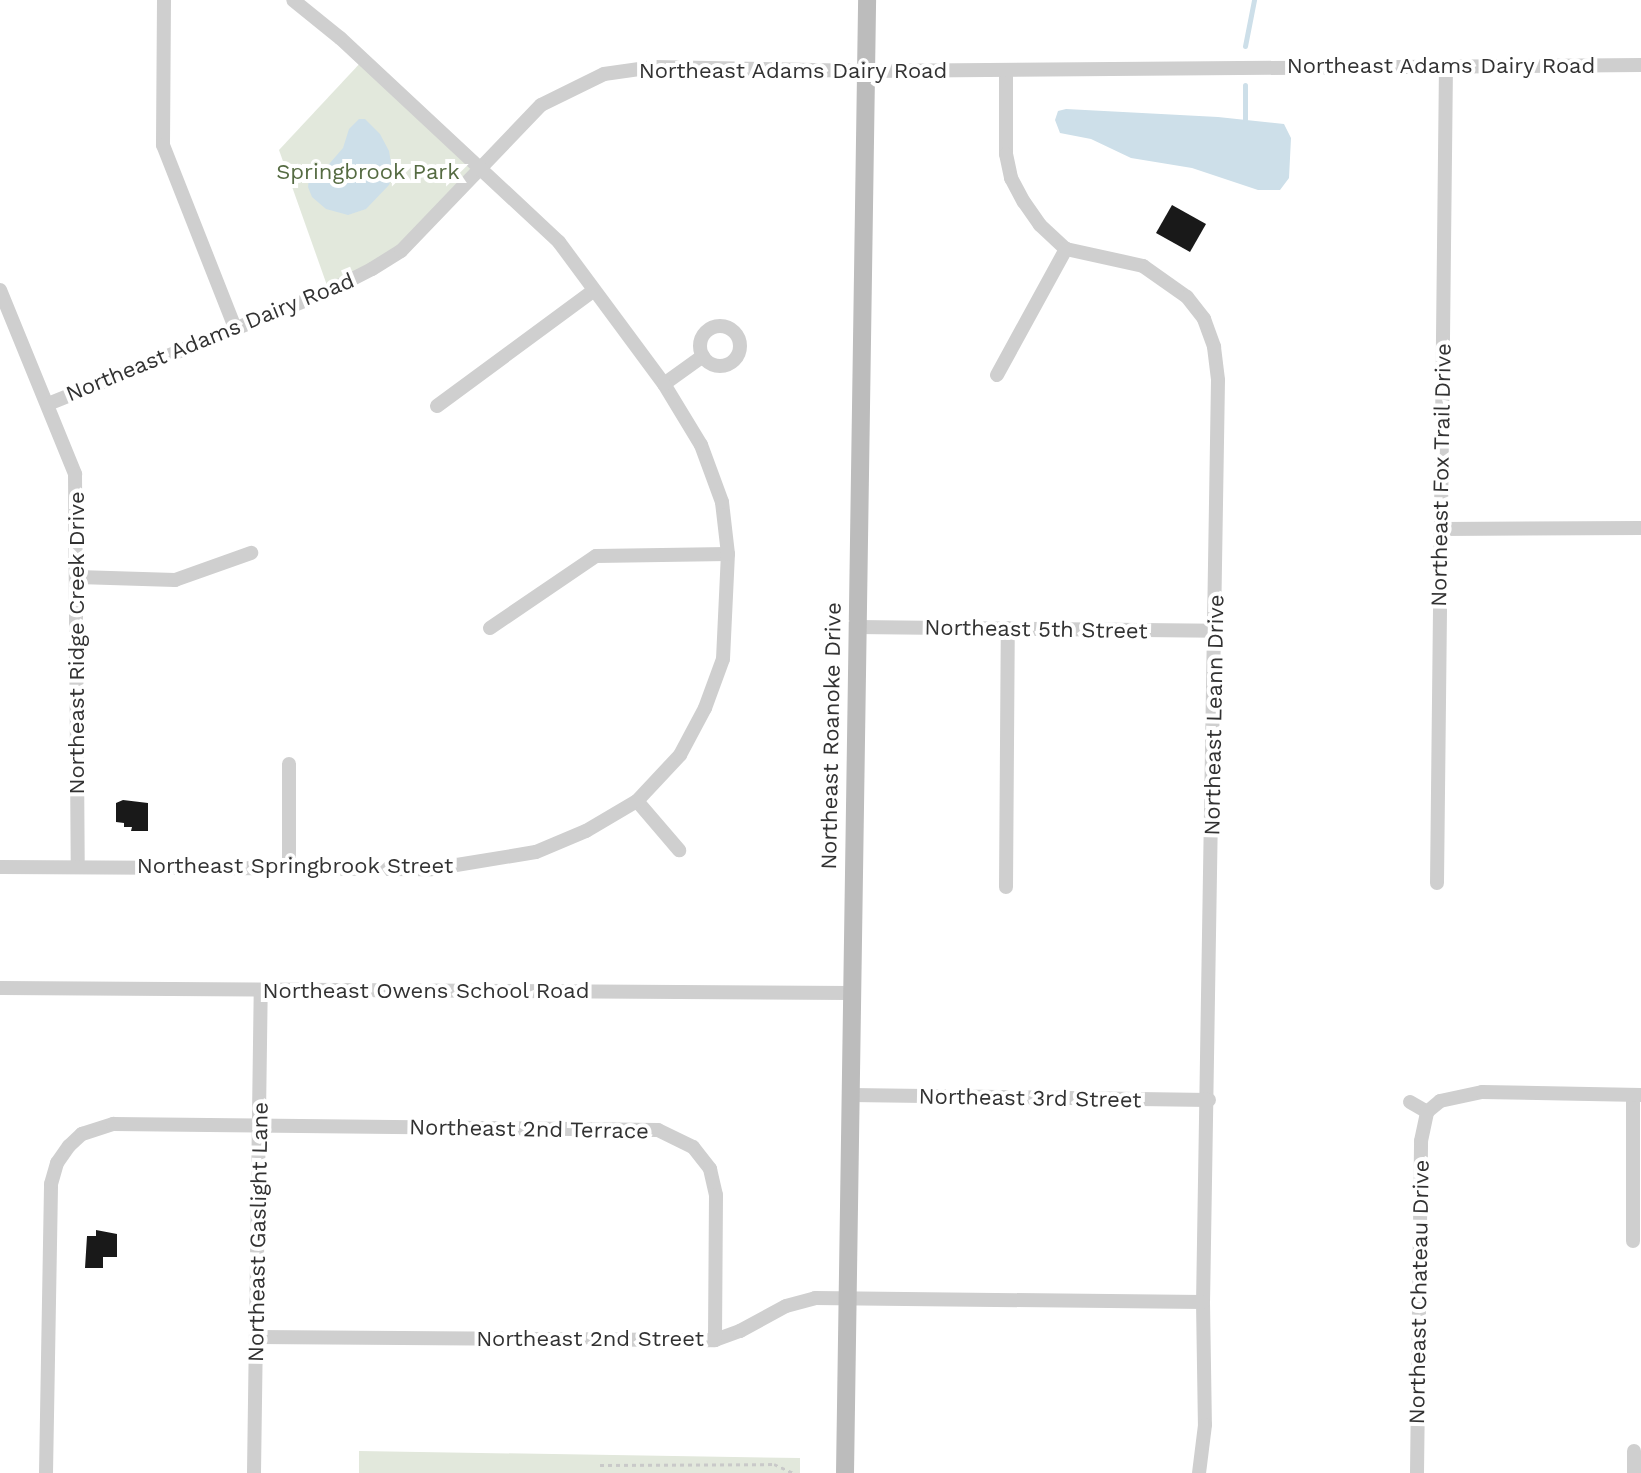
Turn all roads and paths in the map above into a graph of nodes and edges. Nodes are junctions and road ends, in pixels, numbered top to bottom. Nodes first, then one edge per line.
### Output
1 (164, 0) edge
2 (293, 0) edge
3 (867, 0) edge
4 (1641, 65) edge
5 (1446, 66) junction
6 (1006, 70) junction
7 (865, 71) junction
8 (479, 167) junction
9 (1066, 249) junction
10 (0, 290) edge
11 (593, 291) junction
12 (235, 328) junction
13 (703, 356) dead end
14 (997, 375) dead end
15 (664, 384) junction
16 (48, 404) junction
17 (437, 406) dead end
18 (1641, 528) edge
19 (1441, 529) junction
20 (251, 553) dead end
21 (728, 554) junction
22 (78, 577) junction
23 (856, 627) junction
24 (490, 628) dead end
25 (1008, 628) junction
26 (1216, 631) junction
27 (289, 764) dead end
28 (637, 801) junction
29 (679, 850) dead end
30 (289, 866) junction
31 (0, 867) edge
32 (78, 867) junction
33 (1437, 883) dead end
34 (1006, 887) dead end
35 (0, 988) edge
36 (261, 990) junction
37 (851, 993) junction
38 (851, 1095) junction
39 (1637, 1095) edge
40 (1209, 1100) junction
41 (1410, 1102) dead end
42 (1427, 1112) junction
43 (259, 1126) junction
44 (1633, 1241) dead end
45 (847, 1299) junction
46 (1203, 1302) junction
47 (256, 1337) junction
48 (715, 1340) junction
49 (1634, 1451) dead end
50 (600, 1465) dead end
51 (46, 1473) edge
52 (254, 1473) edge
53 (793, 1473) edge
54 (845, 1473) edge
55 (1199, 1473) edge
56 (1417, 1473) edge
57 (1634, 1473) edge

1 - 12 street
2 - 8 street, Northeast Springbrook Street
3 - 7 street, Northeast Roanoke Drive
4 - 5 street, Northeast Adams Dairy Road
5 - 6 street, Northeast Adams Dairy Road
5 - 19 street, Northeast Fox Trail Drive
6 - 7 street, Northeast Adams Dairy Road
6 - 9 street
7 - 8 street, Northeast Adams Dairy Road
7 - 23 street, Northeast Roanoke Drive
8 - 11 street, Northeast Springbrook Street
8 - 12 street, Northeast Adams Dairy Road
9 - 14 street
9 - 26 street, Northeast Leann Drive
10 - 16 street, Northeast Ridge Creek Drive
11 - 15 street, Northeast Springbrook Street
11 - 17 street
12 - 16 street, Northeast Adams Dairy Road
13 - 15 street
15 - 21 street, Northeast Springbrook Street
16 - 22 street, Northeast Ridge Creek Drive
18 - 19 street
19 - 33 street, Northeast Fox Trail Drive
20 - 22 street
21 - 24 street
21 - 28 street, Northeast Springbrook Street
22 - 32 street, Northeast Ridge Creek Drive
23 - 25 street, Northeast 5th Street
23 - 37 street, Northeast Roanoke Drive
25 - 26 street, Northeast 5th Street
25 - 34 street
26 - 40 street, Northeast Leann Drive
27 - 30 street
28 - 29 street
28 - 30 street, Northeast Springbrook Street
30 - 32 street, Northeast Springbrook Street
31 - 32 street, Northeast Springbrook Street
35 - 36 street, Northeast Owens School Road
36 - 37 street, Northeast Owens School Road
36 - 43 street, Northeast Gaslight Lane
37 - 38 street, Northeast Roanoke Drive
38 - 40 street, Northeast 3rd Street
38 - 45 street, Northeast Roanoke Drive
39 - 42 street
39 - 44 street
40 - 46 street, Northeast Leann Drive
41 - 42 street
42 - 56 street, Northeast Chateau Drive
43 - 47 street, Northeast Gaslight Lane
43 - 48 street, Northeast 2nd Terrace
43 - 51 street, Northeast 2nd Terrace
45 - 46 street, Northeast 2nd Street
45 - 48 street, Northeast 2nd Street
45 - 54 street, Northeast Roanoke Drive
46 - 55 street, Northeast Leann Drive
47 - 48 street, Northeast 2nd Street
47 - 52 street, Northeast Gaslight Lane
49 - 57 street
50 - 53 path

